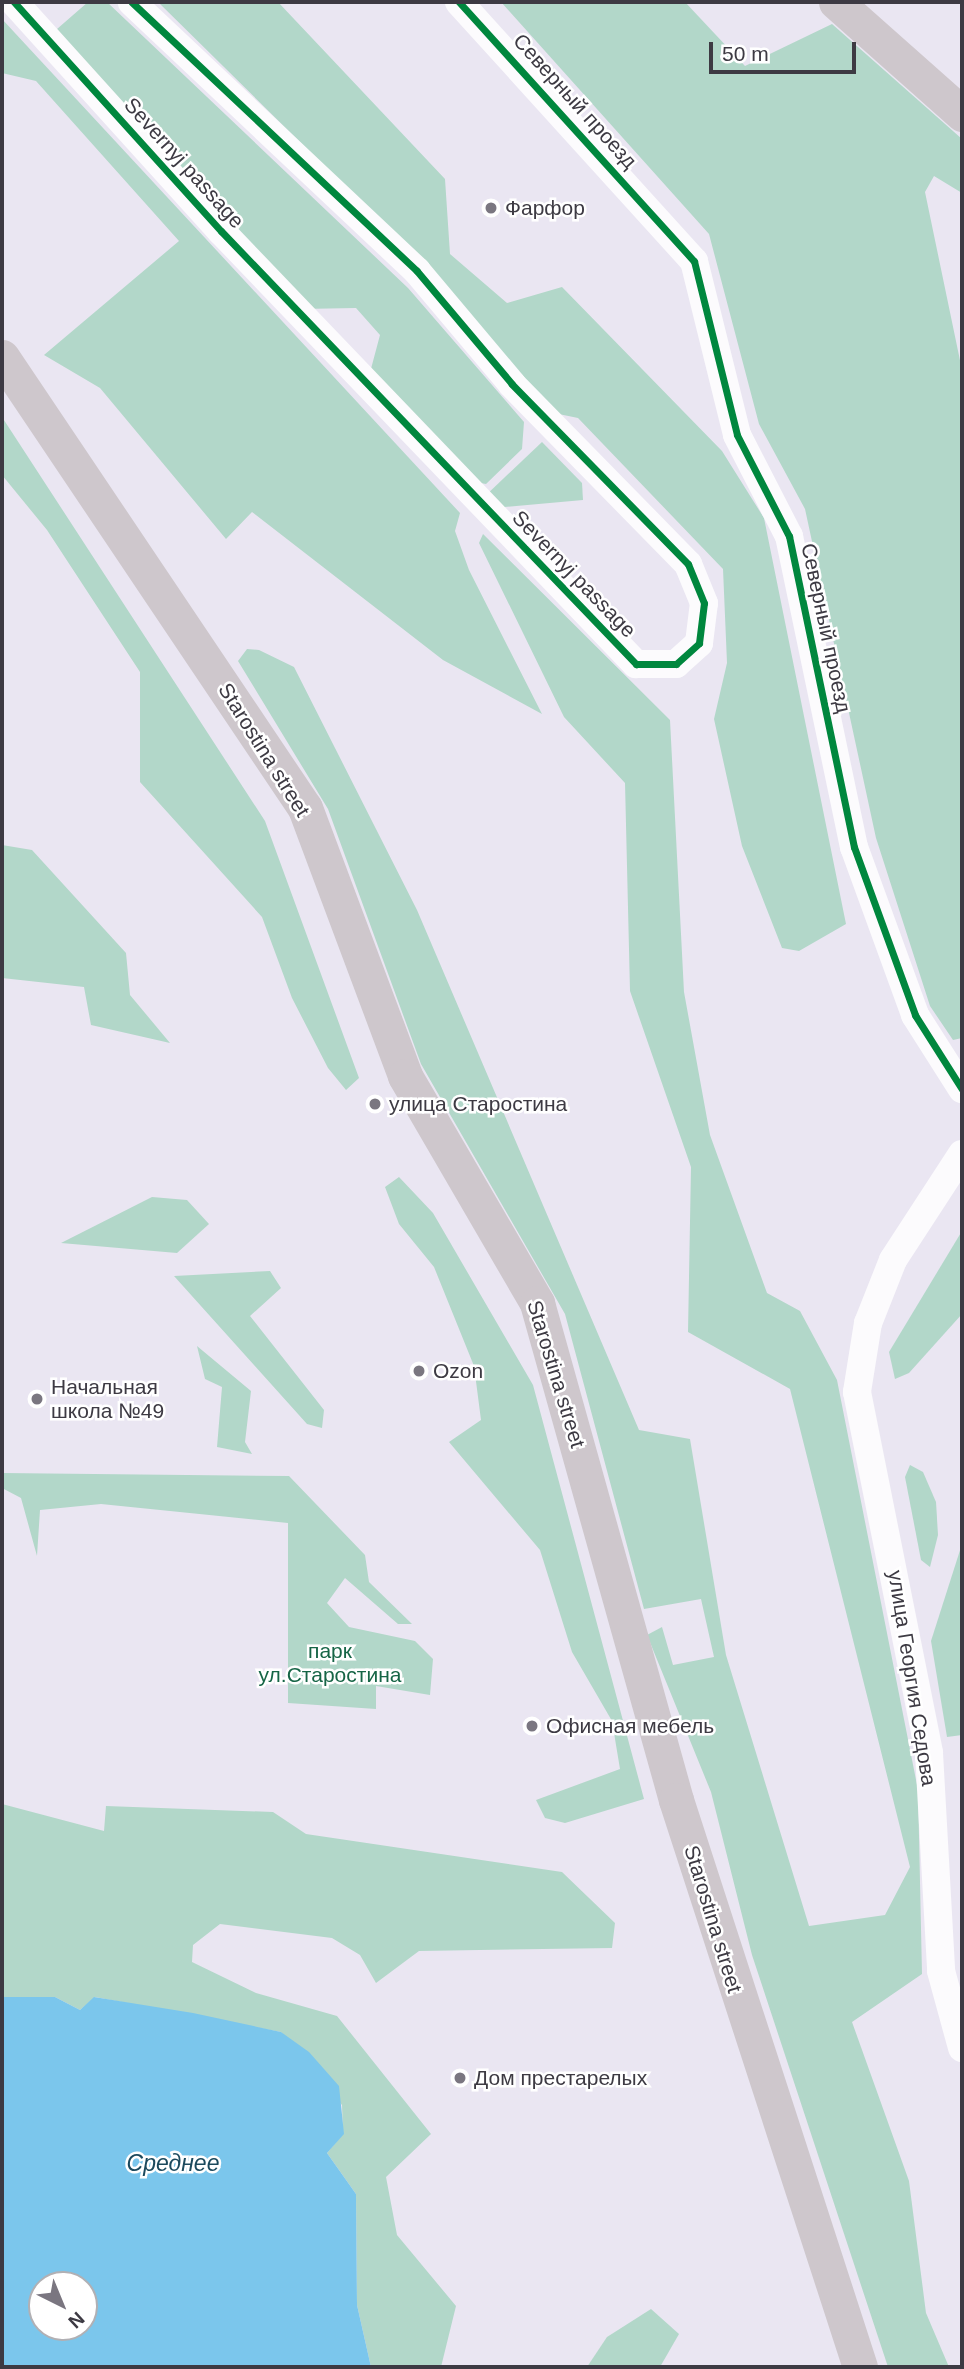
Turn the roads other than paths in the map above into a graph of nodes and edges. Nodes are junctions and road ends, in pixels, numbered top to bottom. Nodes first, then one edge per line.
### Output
1 (14, 2) edge
2 (132, 2) edge
3 (459, 2) edge
4 (836, 2) edge
5 (962, 114) edge
6 (2, 358) edge
7 (962, 1090) edge
8 (962, 1154) edge
9 (962, 2048) edge
10 (860, 2367) edge

1 - 2 street, Severnyj passage
3 - 7 street, Северный проезд
4 - 5 main road
6 - 10 main road, Starostina street
8 - 9 street, улица Георгия Седова

